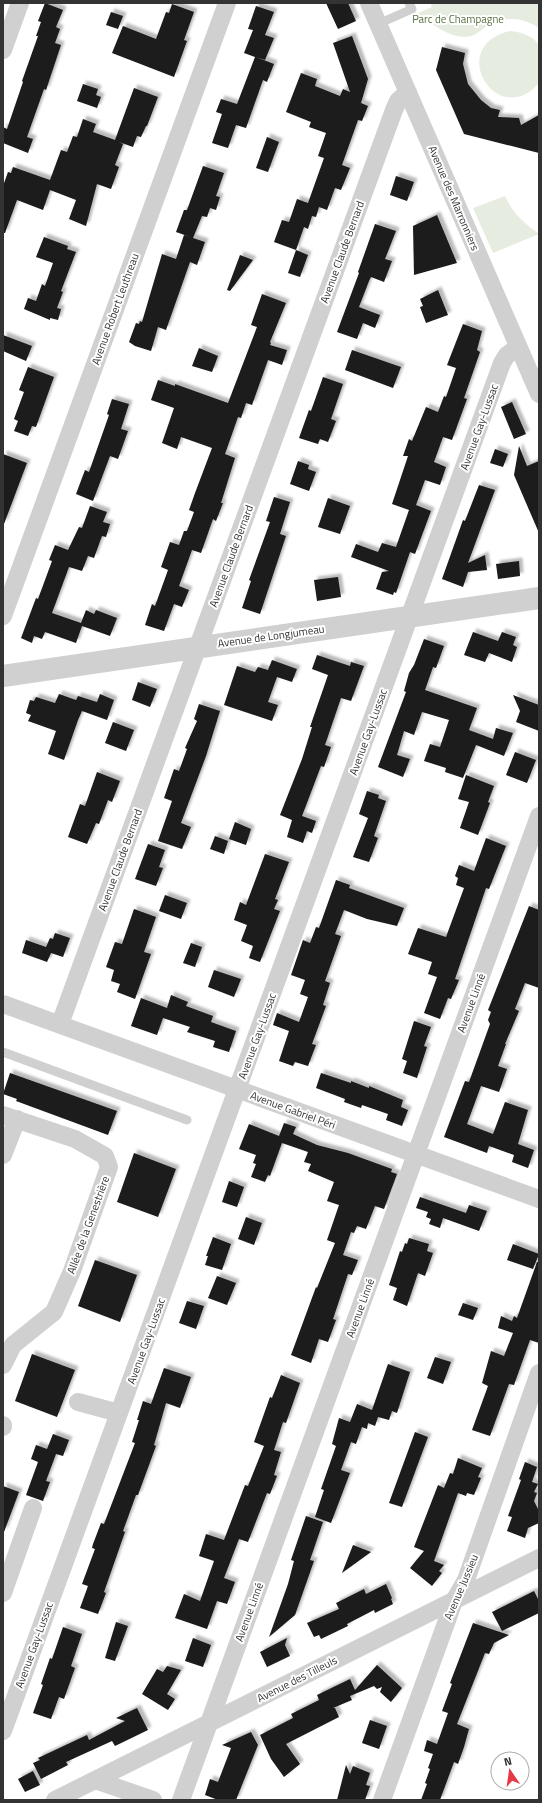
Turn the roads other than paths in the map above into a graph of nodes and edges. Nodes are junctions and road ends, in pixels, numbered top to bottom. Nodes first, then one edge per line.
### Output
1 (20, 3) edge
2 (227, 3) edge
3 (368, 3) edge
4 (410, 3) edge
5 (378, 24) junction
6 (3, 50) edge
7 (408, 92) junction
8 (518, 347) junction
9 (539, 394) edge
10 (539, 598) edge
11 (3, 616) edge
12 (410, 617) junction
13 (197, 647) junction
14 (3, 676) edge
15 (539, 816) edge
16 (3, 1004) edge
17 (60, 1024) junction
18 (3, 1052) edge
19 (237, 1090) junction
20 (10, 1117) edge
21 (187, 1120) dead end
22 (416, 1154) junction
23 (3, 1155) edge
24 (539, 1199) edge
25 (3, 1365) edge
26 (539, 1373) edge
27 (78, 1402) dead end
28 (119, 1413) junction
29 (33, 1508) dead end
30 (539, 1558) edge
31 (3, 1593) edge
32 (454, 1601) junction
33 (208, 1724) junction
34 (3, 1731) edge
35 (96, 1780) junction
36 (55, 1800) edge
37 (153, 1800) edge
38 (181, 1800) edge
39 (382, 1800) edge

1 - 6 street
2 - 11 street, Avenue Robert Leuthreau
3 - 5 street, Avenue des Marronniers
4 - 5 lane
5 - 7 street, Avenue des Marronniers
7 - 8 street, Avenue des Marronniers
7 - 13 street, Avenue Claude Bernard
8 - 9 street, Avenue des Marronniers
8 - 12 street, Avenue Gay-Lussac
10 - 12 street, Avenue de Longjumeau
12 - 13 street, Avenue de Longjumeau
12 - 19 street, Avenue Gay-Lussac
13 - 14 street, Avenue de Longjumeau
13 - 17 street, Avenue Claude Bernard
15 - 22 street, Avenue Linné
16 - 17 street, Avenue Gabriel Péri
17 - 19 street, Avenue Gabriel Péri
18 - 21 lane
19 - 22 street, Avenue Gabriel Péri
19 - 28 street, Avenue Gay-Lussac
20 - 23 street, Allée de la Genestrière
20 - 25 street, Allée de la Genestrière
22 - 24 street, Avenue Gabriel Péri
22 - 33 street, Avenue Linné
26 - 32 street, Avenue Jussieu
27 - 28 street
28 - 34 street, Avenue Gay-Lussac
29 - 31 street
30 - 32 street, Avenue des Tilleuls
32 - 33 street, Avenue des Tilleuls
32 - 39 street, Avenue Jussieu
33 - 35 street, Avenue des Tilleuls
33 - 38 street, Avenue Linné
35 - 36 street, Avenue des Tilleuls
35 - 37 street

